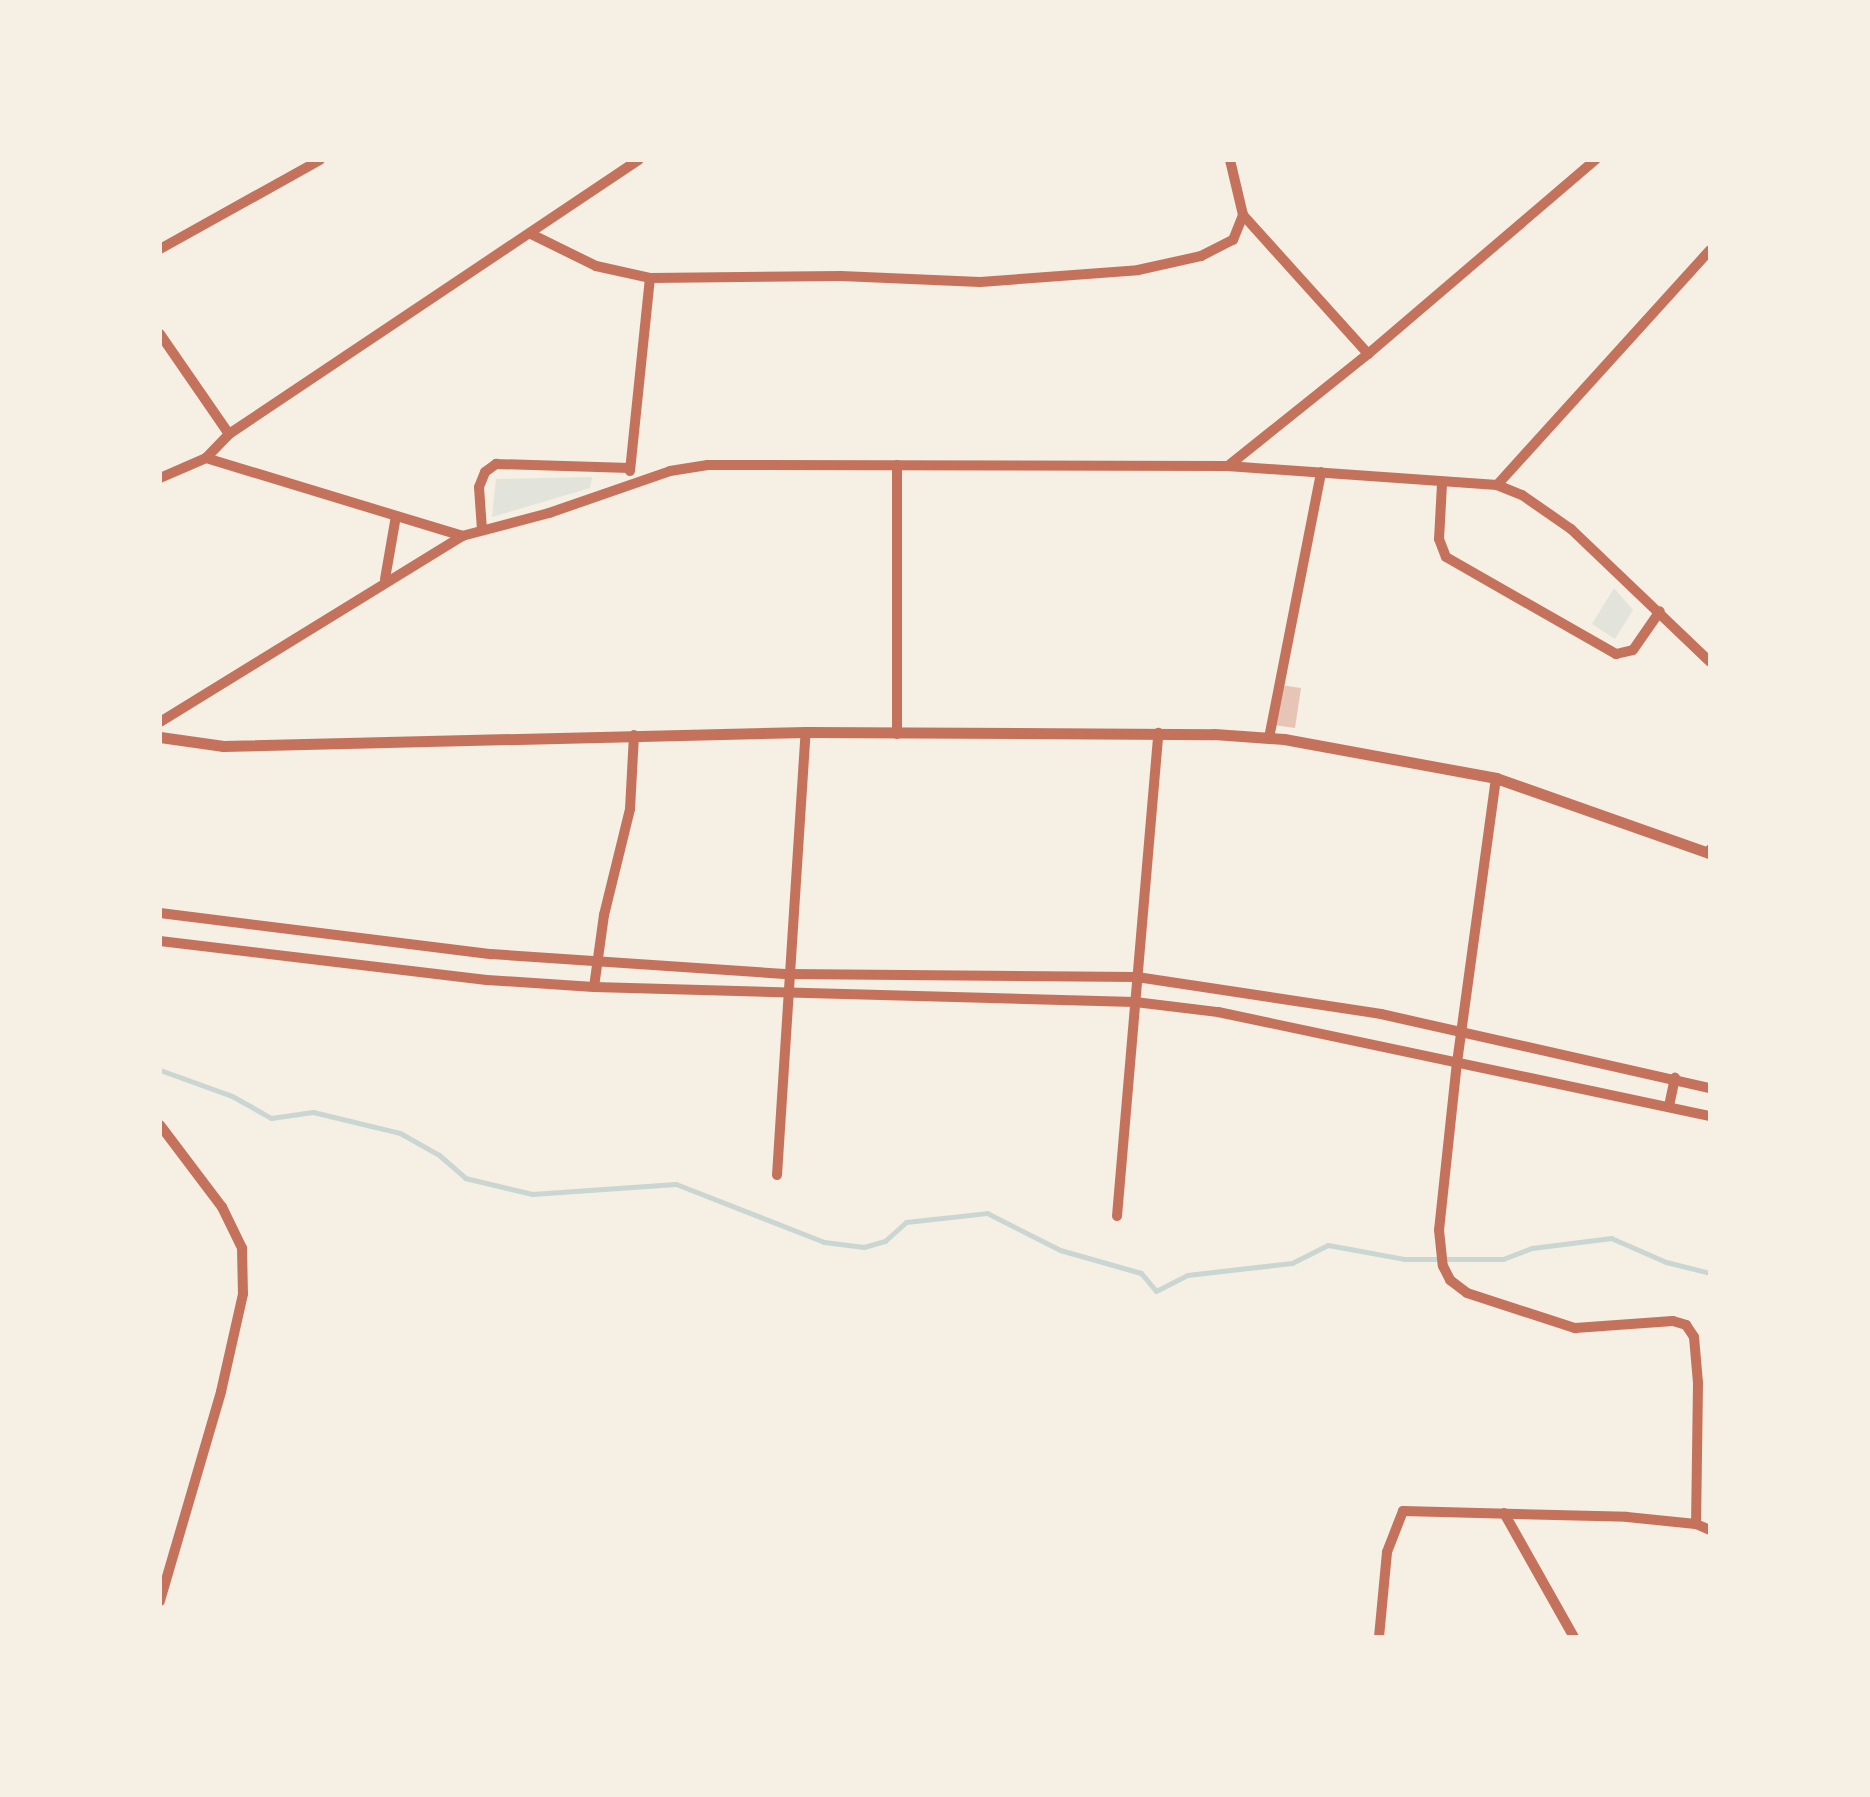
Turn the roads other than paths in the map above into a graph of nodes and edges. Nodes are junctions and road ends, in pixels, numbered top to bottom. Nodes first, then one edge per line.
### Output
1 (320, 160) edge
2 (639, 160) edge
3 (1230, 160) edge
4 (1595, 160) edge
5 (1244, 215) junction
6 (531, 234) junction
7 (160, 249) edge
8 (1710, 250) edge
9 (650, 278) junction
10 (160, 334) edge
11 (1368, 354) junction
12 (230, 434) junction
13 (206, 458) junction
14 (897, 465) junction
15 (1227, 466) junction
16 (630, 468) junction
17 (1321, 472) junction
18 (160, 478) edge
19 (629, 483) junction
20 (1442, 484) junction
21 (1496, 485) junction
22 (396, 516) junction
23 (482, 530) junction
24 (462, 536) junction
25 (385, 580) junction
26 (1660, 611) junction
27 (1710, 662) edge
28 (160, 722) edge
29 (806, 732) junction
30 (1158, 733) junction
31 (634, 734) junction
32 (898, 734) junction
33 (160, 737) edge
34 (1269, 738) junction
35 (1496, 778) junction
36 (1710, 852) edge
37 (160, 914) edge
38 (160, 941) edge
39 (597, 961) junction
40 (788, 974) junction
41 (1137, 977) junction
42 (594, 988) junction
43 (786, 996) junction
44 (1135, 1002) junction
45 (1461, 1032) junction
46 (1457, 1062) junction
47 (1675, 1078) junction
48 (1710, 1088) edge
49 (1669, 1106) junction
50 (1710, 1116) edge
51 (160, 1125) edge
52 (777, 1175) dead end
53 (1117, 1216) dead end
54 (1504, 1513) junction
55 (1696, 1524) junction
56 (1710, 1530) edge
57 (160, 1601) edge
58 (1379, 1637) edge
59 (1574, 1637) edge

1 - 7 street
2 - 6 street
3 - 5 street
4 - 11 street
5 - 9 street
5 - 11 street
6 - 9 street
6 - 12 street
8 - 21 street
9 - 16 street
10 - 12 street
11 - 15 street
12 - 13 street
13 - 18 street
13 - 22 street
14 - 15 street
14 - 19 street
14 - 32 street
15 - 17 street
16 - 19 street
16 - 23 street
17 - 20 street
17 - 34 street
19 - 23 street
20 - 21 street
20 - 26 street
21 - 26 street
22 - 24 street
22 - 25 street
23 - 24 street
24 - 25 street
25 - 28 street
26 - 27 street
29 - 31 street
29 - 32 street
29 - 40 street
30 - 32 street
30 - 34 street
30 - 41 street
31 - 33 street
31 - 39 street
34 - 35 street
35 - 36 street
35 - 45 street
37 - 39 street
38 - 42 street
39 - 40 street
39 - 42 street
40 - 41 street
40 - 43 street
41 - 44 street
41 - 45 street
42 - 43 street
43 - 44 street
43 - 52 street
44 - 46 street
44 - 53 street
45 - 46 street
45 - 47 street
46 - 49 street
46 - 55 street
47 - 48 street
47 - 49 street
49 - 50 street
51 - 57 street
54 - 55 street
54 - 58 street
54 - 59 street
55 - 56 street

